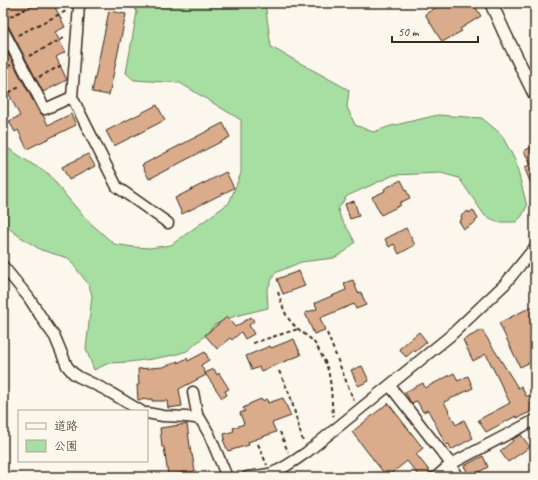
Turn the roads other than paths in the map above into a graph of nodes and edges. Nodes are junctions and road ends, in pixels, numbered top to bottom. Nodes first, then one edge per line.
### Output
1 (491, 3) edge
2 (78, 4) edge
3 (3, 30) edge
4 (535, 95) edge
5 (72, 97) junction
6 (168, 223) dead end
7 (535, 247) edge
8 (3, 266) edge
9 (390, 386) junction
10 (193, 392) dead end
11 (138, 410) edge
12 (148, 413) edge
13 (198, 420) junction
14 (535, 420) edge
15 (451, 464) junction
16 (227, 477) edge
17 (247, 477) edge
18 (436, 477) edge
19 (457, 477) edge

1 - 4 street
2 - 5 street
3 - 5 street
5 - 6 street
7 - 9 street
8 - 11 street
9 - 15 street
9 - 17 street
10 - 13 street
12 - 13 street
13 - 16 street
14 - 15 street
15 - 18 street
15 - 19 street

